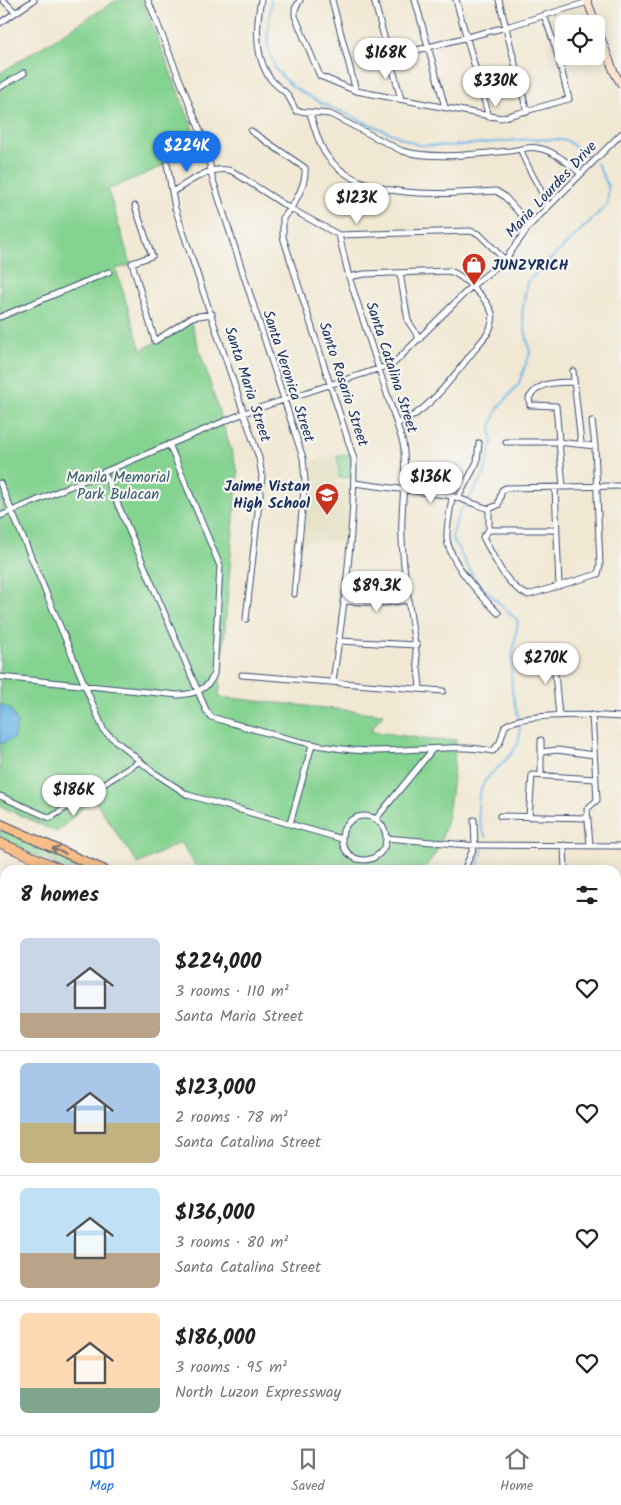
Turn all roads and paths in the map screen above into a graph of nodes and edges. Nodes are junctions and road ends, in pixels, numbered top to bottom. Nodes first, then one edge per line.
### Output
1 (3, 0) edge
2 (34, 0) edge
3 (148, 0) edge
4 (261, 0) edge
5 (300, 0) edge
6 (332, 0) edge
7 (374, 0) edge
8 (415, 0) edge
9 (456, 0) edge
10 (499, 0) edge
11 (587, 1) edge
12 (15, 12) junction
13 (544, 15) junction
14 (592, 15) edge
15 (0, 23) edge
16 (506, 27) junction
17 (466, 38) junction
18 (427, 48) junction
19 (605, 48) edge
20 (390, 56) junction
21 (24, 73) dead end
22 (621, 84) edge
23 (0, 88) edge
24 (356, 91) junction
25 (401, 99) junction
26 (445, 107) junction
27 (527, 112) junction
28 (310, 114) junction
29 (489, 117) junction
30 (251, 131) dead end
31 (621, 134) edge
32 (521, 150) junction
33 (167, 164) dead end
34 (212, 170) junction
35 (580, 173) junction
36 (172, 192) junction
37 (135, 206) dead end
38 (548, 207) junction
39 (291, 209) junction
40 (530, 225) junction
41 (339, 235) junction
42 (505, 260) junction
43 (109, 272) dead end
44 (400, 273) junction
45 (349, 277) junction
46 (472, 286) junction
47 (212, 314) junction
48 (0, 317) edge
49 (420, 338) junction
50 (380, 369) junction
51 (573, 371) dead end
52 (574, 382) junction
53 (331, 385) junction
54 (283, 401) junction
55 (244, 413) junction
56 (592, 421) dead end
57 (398, 423) junction
58 (478, 442) dead end
59 (506, 442) dead end
60 (558, 442) junction
61 (581, 443) junction
62 (169, 444) junction
63 (595, 446) junction
64 (104, 472) junction
65 (0, 483) edge
66 (354, 483) junction
67 (621, 486) edge
68 (555, 487) junction
69 (563, 487) junction
70 (596, 487) junction
71 (404, 491) junction
72 (452, 496) junction
73 (460, 498) junction
74 (489, 509) junction
75 (12, 511) junction
76 (0, 516) edge
77 (489, 530) junction
78 (558, 530) junction
79 (559, 586) junction
80 (294, 594) dead end
81 (409, 600) junction
82 (343, 601) junction
83 (498, 613) dead end
84 (246, 619) dead end
85 (339, 641) junction
86 (417, 645) junction
87 (553, 652) dead end
88 (242, 675) dead end
89 (0, 677) edge
90 (333, 681) junction
91 (86, 686) junction
92 (420, 688) junction
93 (443, 691) dead end
94 (198, 692) junction
95 (592, 715) junction
96 (559, 716) junction
97 (621, 717) edge
98 (541, 740) dead end
99 (312, 745) junction
100 (433, 748) junction
101 (541, 752) junction
102 (594, 755) junction
103 (140, 761) junction
104 (541, 774) junction
105 (595, 779) junction
106 (0, 796) edge
107 (500, 816) dead end
108 (529, 817) junction
109 (588, 818) junction
110 (375, 820) junction
111 (474, 820) dead end
112 (0, 824) edge
113 (290, 824) junction
114 (386, 838) junction
115 (342, 839) junction
116 (0, 843) edge
117 (475, 845) junction
118 (564, 845) junction
119 (590, 845) junction
120 (621, 846) edge
121 (51, 865) edge
122 (93, 865) edge
123 (466, 865) edge
124 (565, 865) edge

1 - 12 street
2 - 12 street
3 - 34 street, Santa Veronica Street
4 - 28 street
5 - 24 street
6 - 24 street
7 - 20 street
8 - 18 street
9 - 17 street
10 - 16 street
11 - 13 street
11 - 14 street
12 - 15 street
13 - 16 street
13 - 27 street
16 - 17 street
16 - 27 street
17 - 18 street
17 - 29 street
18 - 20 street
18 - 26 street
19 - 22 street
20 - 25 street
21 - 23 street
24 - 25 street
25 - 26 street
26 - 29 street
27 - 29 street
28 - 32 street
28 - 40 street
30 - 39 street, Santo Rosario Street
31 - 35 street, Maria Lourdes Drive
32 - 35 street
32 - 38 street
33 - 36 street, Santa Maria Street
34 - 36 street
34 - 39 street
34 - 54 street, Santa Veronica Street
35 - 38 street, Maria Lourdes Drive
36 - 47 street, Santa Maria Street
37 - 47 street
38 - 40 street, Maria Lourdes Drive
39 - 41 street
39 - 53 street, Santo Rosario Street
40 - 42 street, Maria Lourdes Drive
41 - 42 street
41 - 45 street, Santa Catalina Street
42 - 46 street, Maria Lourdes Drive
43 - 48 street
44 - 45 street
44 - 46 street
44 - 49 street
45 - 50 street, Santa Catalina Street
46 - 49 street, Maria Lourdes Drive
46 - 57 street
47 - 55 street, Santa Maria Street
49 - 50 street, Maria Lourdes Drive
50 - 53 street, Maria Lourdes Drive
50 - 57 street, Santa Catalina Street
51 - 52 street
52 - 60 street
52 - 61 street
53 - 54 street, Maria Lourdes Drive
53 - 66 street, Santo Rosario Street
54 - 55 street, Maria Lourdes Drive
54 - 80 street, Santa Veronica Street
55 - 62 street, Maria Lourdes Drive
55 - 84 street, Santa Maria Street
56 - 63 street
57 - 71 street, Santa Catalina Street
58 - 73 street
59 - 60 street
60 - 61 street
60 - 69 street
61 - 63 street
62 - 64 street, Maria Lourdes Drive
62 - 94 street
63 - 70 street
64 - 75 street, Maria Lourdes Drive
64 - 94 street
65 - 75 street
66 - 71 street
66 - 82 street, Santo Rosario Street
67 - 70 street
68 - 69 street
68 - 74 street
68 - 78 street
69 - 70 street
70 - 79 street
71 - 72 street
71 - 81 street, Santa Catalina Street
72 - 73 street
72 - 83 street
73 - 74 street
74 - 77 street
75 - 76 street, Maria Lourdes Drive
75 - 91 street
77 - 78 street
77 - 79 street
78 - 79 street
81 - 82 street
81 - 86 street, Santa Catalina Street
82 - 85 street, Santo Rosario Street
85 - 86 street
85 - 90 street, Santo Rosario Street
86 - 92 street, Santa Catalina Street
87 - 96 street
88 - 90 street
89 - 91 street
90 - 92 street
91 - 94 street
91 - 103 street
92 - 93 street
94 - 99 street
95 - 96 street
95 - 97 street
95 - 102 street
96 - 100 street
98 - 101 street
99 - 100 street
99 - 113 street
100 - 110 street
101 - 102 street
101 - 104 street
102 - 105 street
103 - 106 street
103 - 113 street
104 - 105 street
104 - 108 street
105 - 109 street
107 - 108 street
108 - 109 street
109 - 119 street
110 - 114 street
110 - 115 street
111 - 117 street
122 -> 112 highway
113 - 115 street
114 - 115 street
114 - 117 street
116 - 121 highway
117 - 118 street
117 - 123 street
118 - 119 street
118 - 124 street
119 - 120 street

